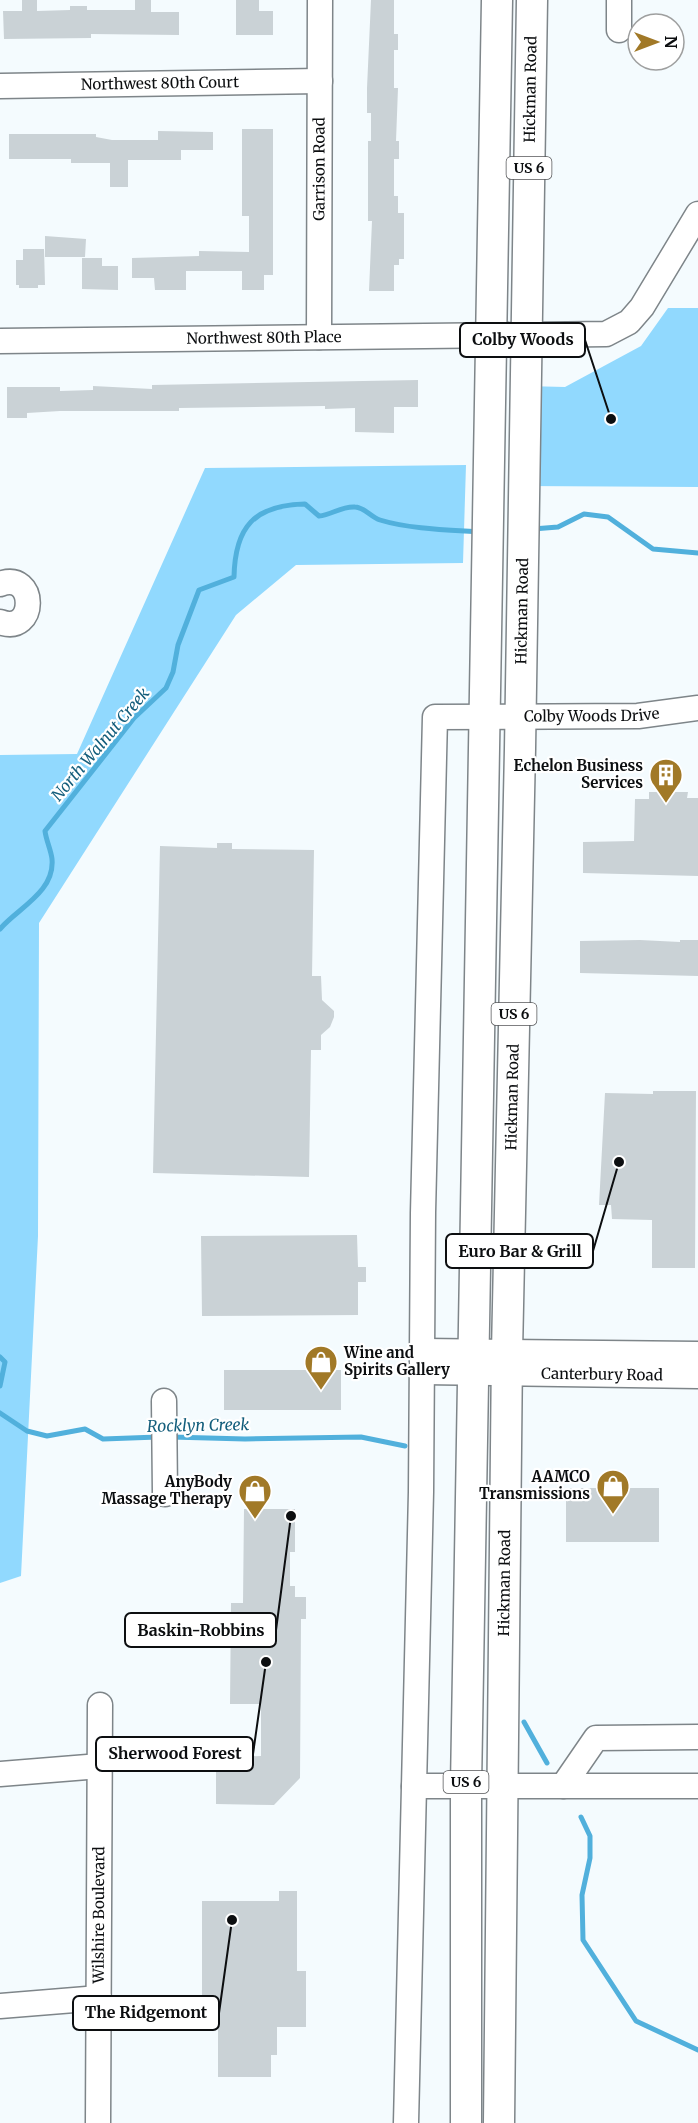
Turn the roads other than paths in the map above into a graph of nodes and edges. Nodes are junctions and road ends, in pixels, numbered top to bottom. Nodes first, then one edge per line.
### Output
1 (320, 0) edge
2 (497, 0) edge
3 (532, 0) edge
4 (619, 0) edge
5 (619, 30) dead end
6 (320, 81) junction
7 (0, 86) edge
8 (698, 214) edge
9 (491, 335) junction
10 (527, 336) junction
11 (320, 337) junction
12 (0, 341) edge
13 (0, 584) edge
14 (0, 622) edge
15 (698, 708) edge
16 (521, 717) junction
17 (485, 718) junction
18 (698, 1354) edge
19 (423, 1362) junction
20 (473, 1363) junction
21 (506, 1363) junction
22 (698, 1376) edge
23 (164, 1410) dead end
24 (165, 1494) dead end
25 (100, 1705) dead end
26 (698, 1737) edge
27 (100, 1766) junction
28 (0, 1774) edge
29 (414, 1786) junction
30 (466, 1786) junction
31 (503, 1786) junction
32 (563, 1786) junction
33 (698, 1786) edge
34 (99, 1998) junction
35 (0, 2006) edge
36 (98, 2123) edge
37 (406, 2123) edge
38 (466, 2123) edge
39 (499, 2123) edge

1 - 6 street, Garrison Road
2 - 9 main road, US 6
3 - 10 main road, Hickman Road / US 6
4 - 5 street
6 - 7 street, Northwest 80th Court
6 - 11 street, Garrison Road
8 - 10 street, Northwest 80th Place
9 - 10 street, Northwest 80th Place
9 - 11 street, Northwest 80th Place
9 - 17 main road, US 6
10 - 16 main road, Hickman Road / US 6
11 - 12 street, Northwest 80th Place
13 - 14 street
15 - 16 street, Colby Woods Drive
16 - 17 street, Colby Woods Drive
16 - 21 main road, Hickman Road / US 6
17 - 19 street, Colby Woods Drive
17 - 20 main road, US 6
18 - 21 street, Canterbury Road
19 - 20 street
19 - 29 street
20 - 21 street
20 - 30 main road, US 6
21 - 22 street, Canterbury Road
21 - 31 main road, Hickman Road / US 6
23 - 24 street
25 - 27 street, Wilshire Boulevard
26 - 32 street
27 - 28 street
27 - 34 street, Wilshire Boulevard
29 - 30 street
29 - 37 street
30 - 31 street
30 - 38 main road, US 6
31 - 32 street
31 - 39 main road, Hickman Road / US 6
32 - 33 street
34 - 35 street
34 - 36 street, Wilshire Boulevard

